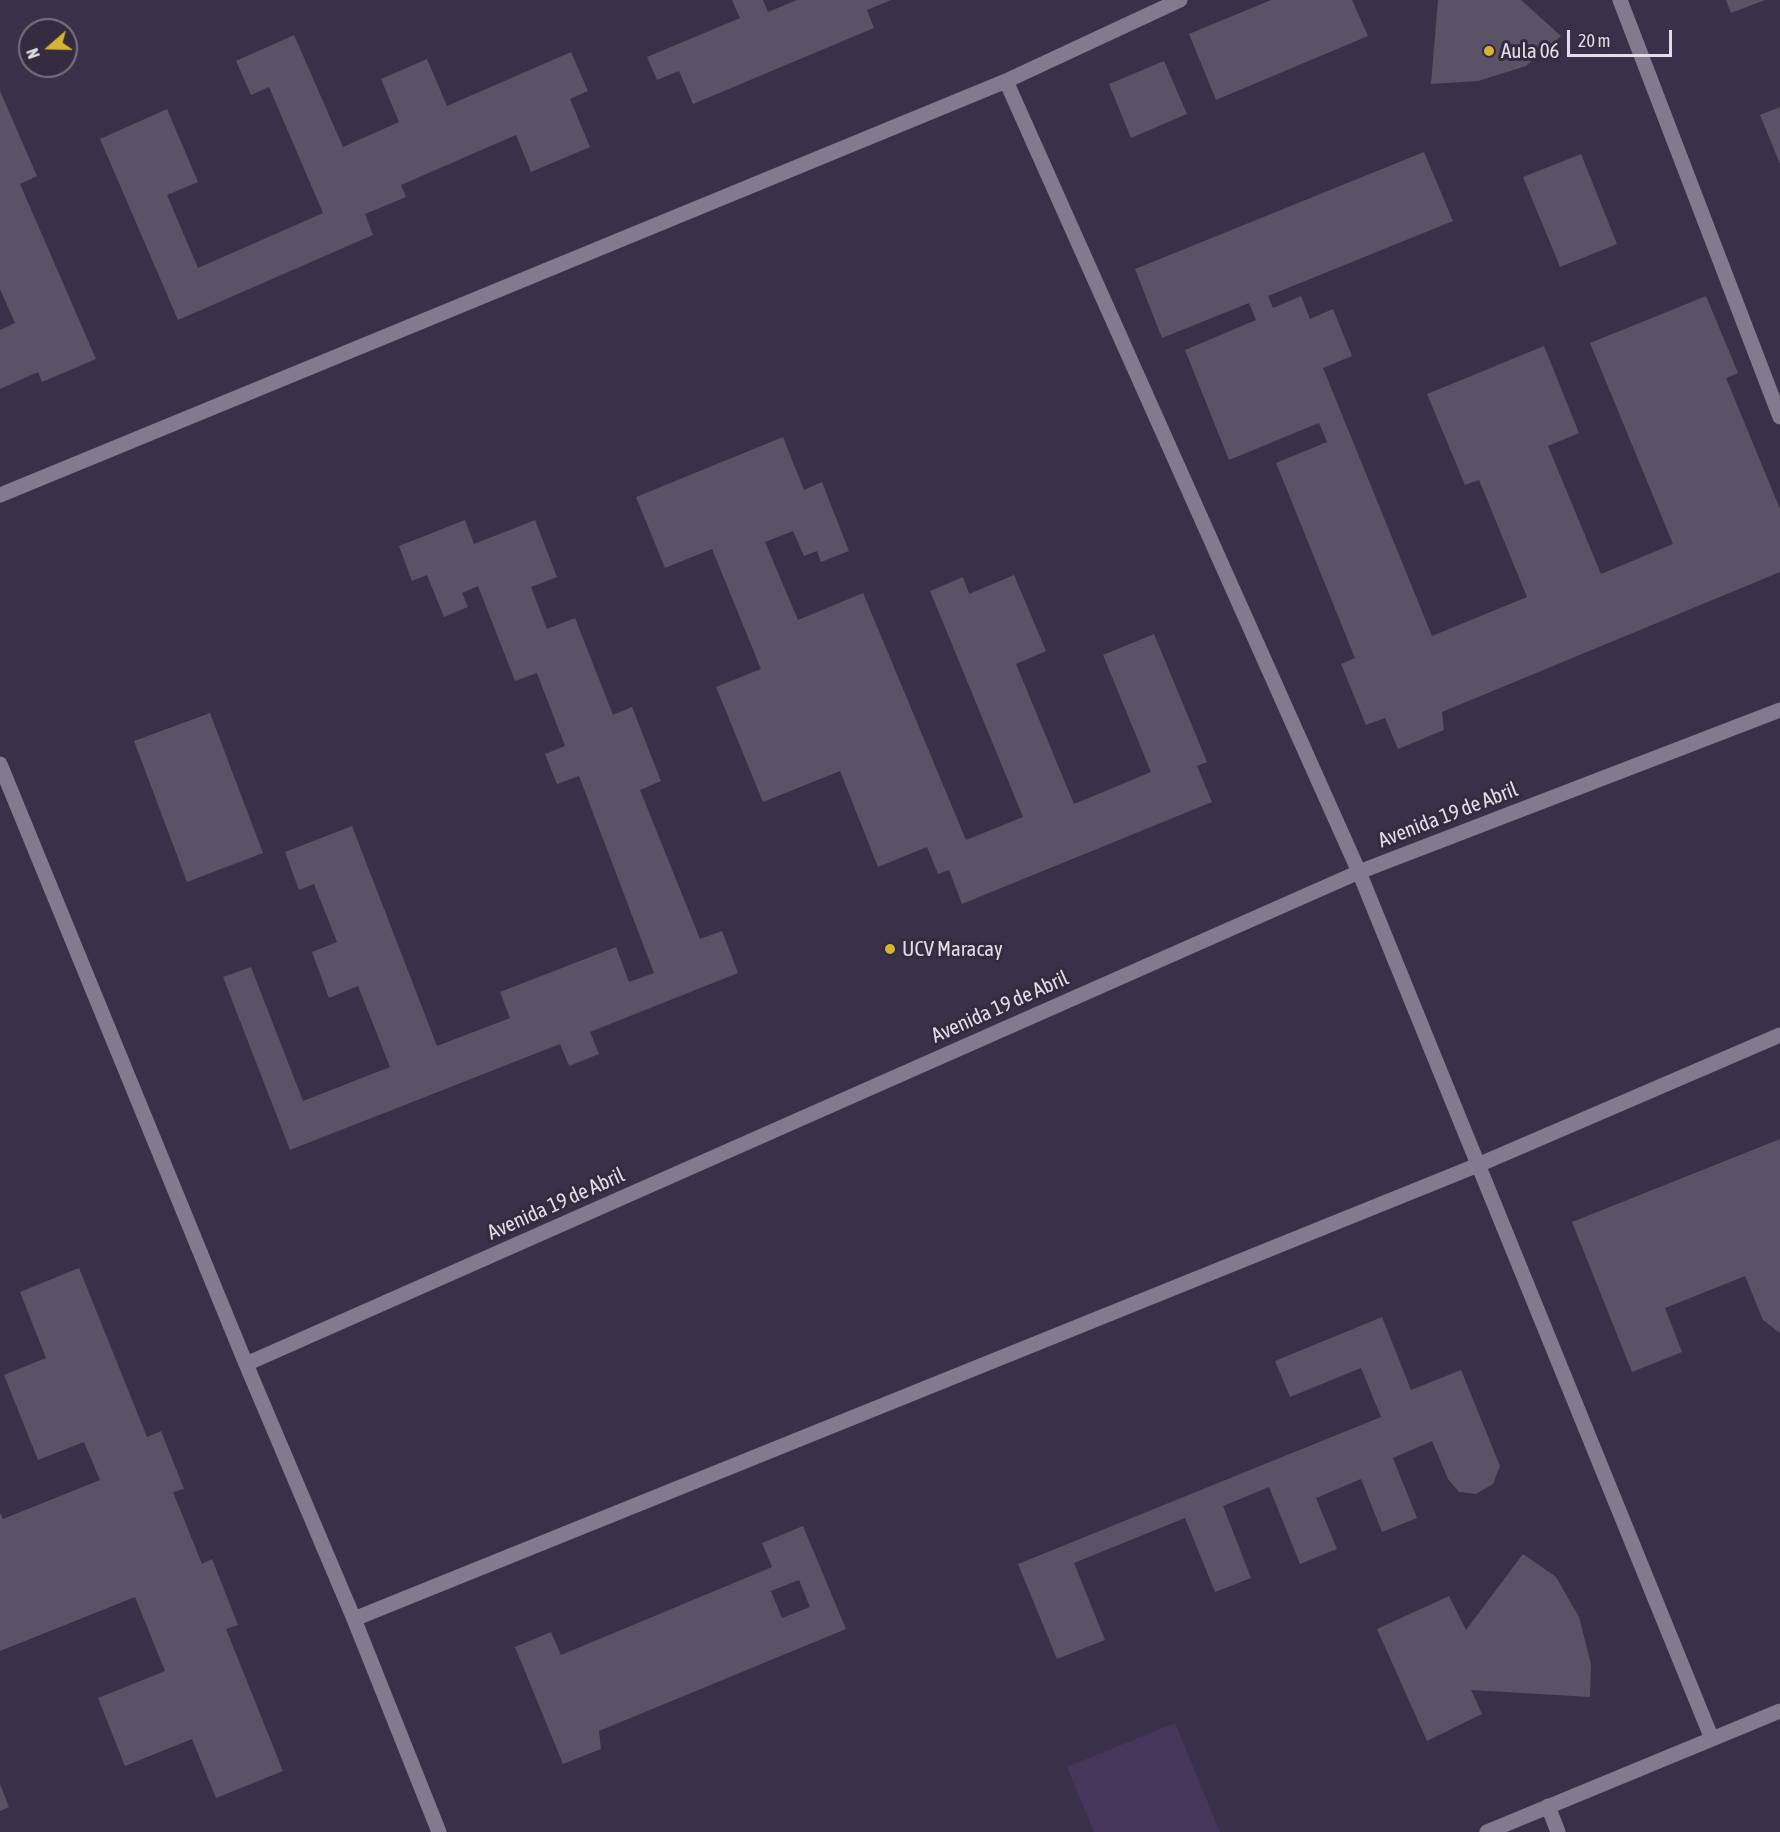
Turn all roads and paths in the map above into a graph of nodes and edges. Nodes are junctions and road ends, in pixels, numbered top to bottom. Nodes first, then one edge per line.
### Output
1 (1180, 0) edge
2 (1620, 0) edge
3 (1006, 81) junction
4 (1780, 417) edge
5 (0, 495) edge
6 (1780, 710) edge
7 (0, 764) edge
8 (1359, 872) junction
9 (1780, 1035) edge
10 (1478, 1165) junction
11 (246, 1364) junction
12 (354, 1619) junction
13 (1780, 1712) edge
14 (1712, 1739) junction
15 (1548, 1806) junction
16 (439, 1832) edge
17 (1487, 1832) edge
18 (1558, 1832) edge

1 - 3 lane
2 - 4 lane
3 - 5 lane
3 - 8 lane
6 - 8 lane, Avenida 19 de Abril
7 - 11 lane
8 - 10 lane
8 - 11 lane, Avenida 19 de Abril
9 - 10 lane
10 - 12 lane
10 - 14 lane
11 - 12 lane
12 - 16 lane
13 - 14 lane
14 - 15 lane
15 - 17 lane
15 - 18 lane

